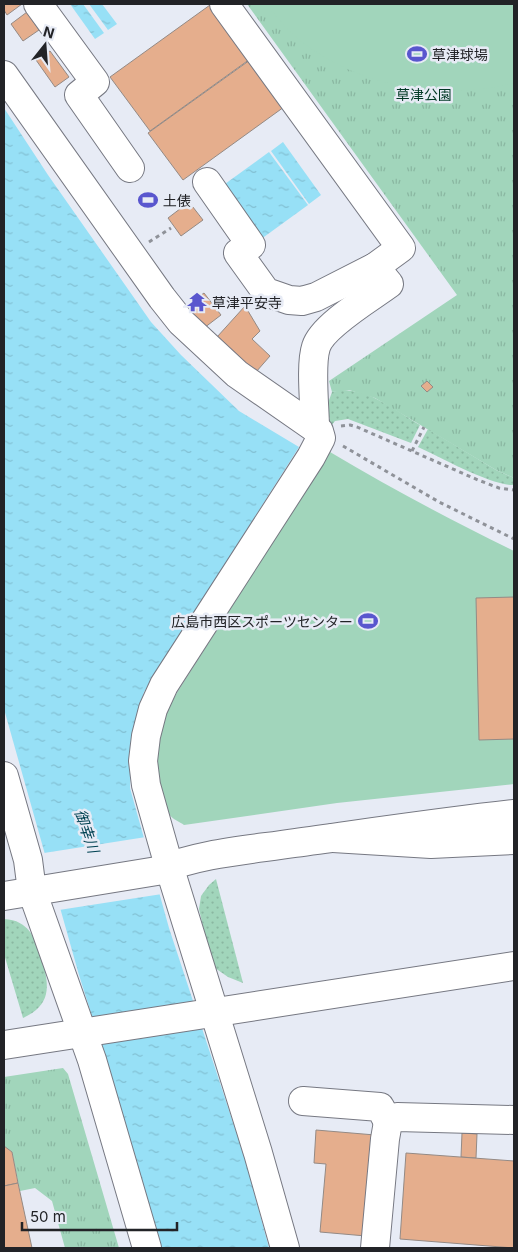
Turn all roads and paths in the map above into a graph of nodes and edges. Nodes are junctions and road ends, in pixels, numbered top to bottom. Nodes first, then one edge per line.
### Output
1 (38, 4) edge
2 (224, 4) edge
3 (4, 75) edge
4 (130, 168) dead end
5 (207, 182) dead end
6 (171, 228) dead end
7 (152, 240) dead end
8 (375, 267) junction
9 (424, 427) dead end
10 (318, 433) junction
11 (412, 450) junction
12 (514, 490) edge
13 (514, 539) edge
14 (4, 776) edge
15 (514, 814) edge
16 (334, 838) junction
17 (510, 840) edge
18 (163, 869) junction
19 (43, 889) junction
20 (4, 896) edge
21 (514, 966) edge
22 (208, 1014) junction
23 (89, 1032) junction
24 (4, 1045) edge
25 (303, 1101) dead end
26 (514, 1120) edge
27 (388, 1122) junction
28 (146, 1248) edge
29 (285, 1248) edge
30 (375, 1248) edge

1 - 4 main road
2 - 8 main road
3 - 10 main road
5 - 8 main road
6 - 7 path
8 - 10 main road
9 - 11 path
10 - 11 path
10 - 13 path
10 - 18 main road
11 - 12 path
14 - 19 main road
15 - 16 main road
16 - 17 main road
16 - 18 main road
18 - 19 main road
18 - 22 main road
19 - 20 main road
19 - 23 main road
21 - 22 main road
22 - 23 main road
22 - 29 main road
23 - 24 main road
23 - 28 main road
25 - 27 main road
26 - 27 main road
27 - 30 main road

